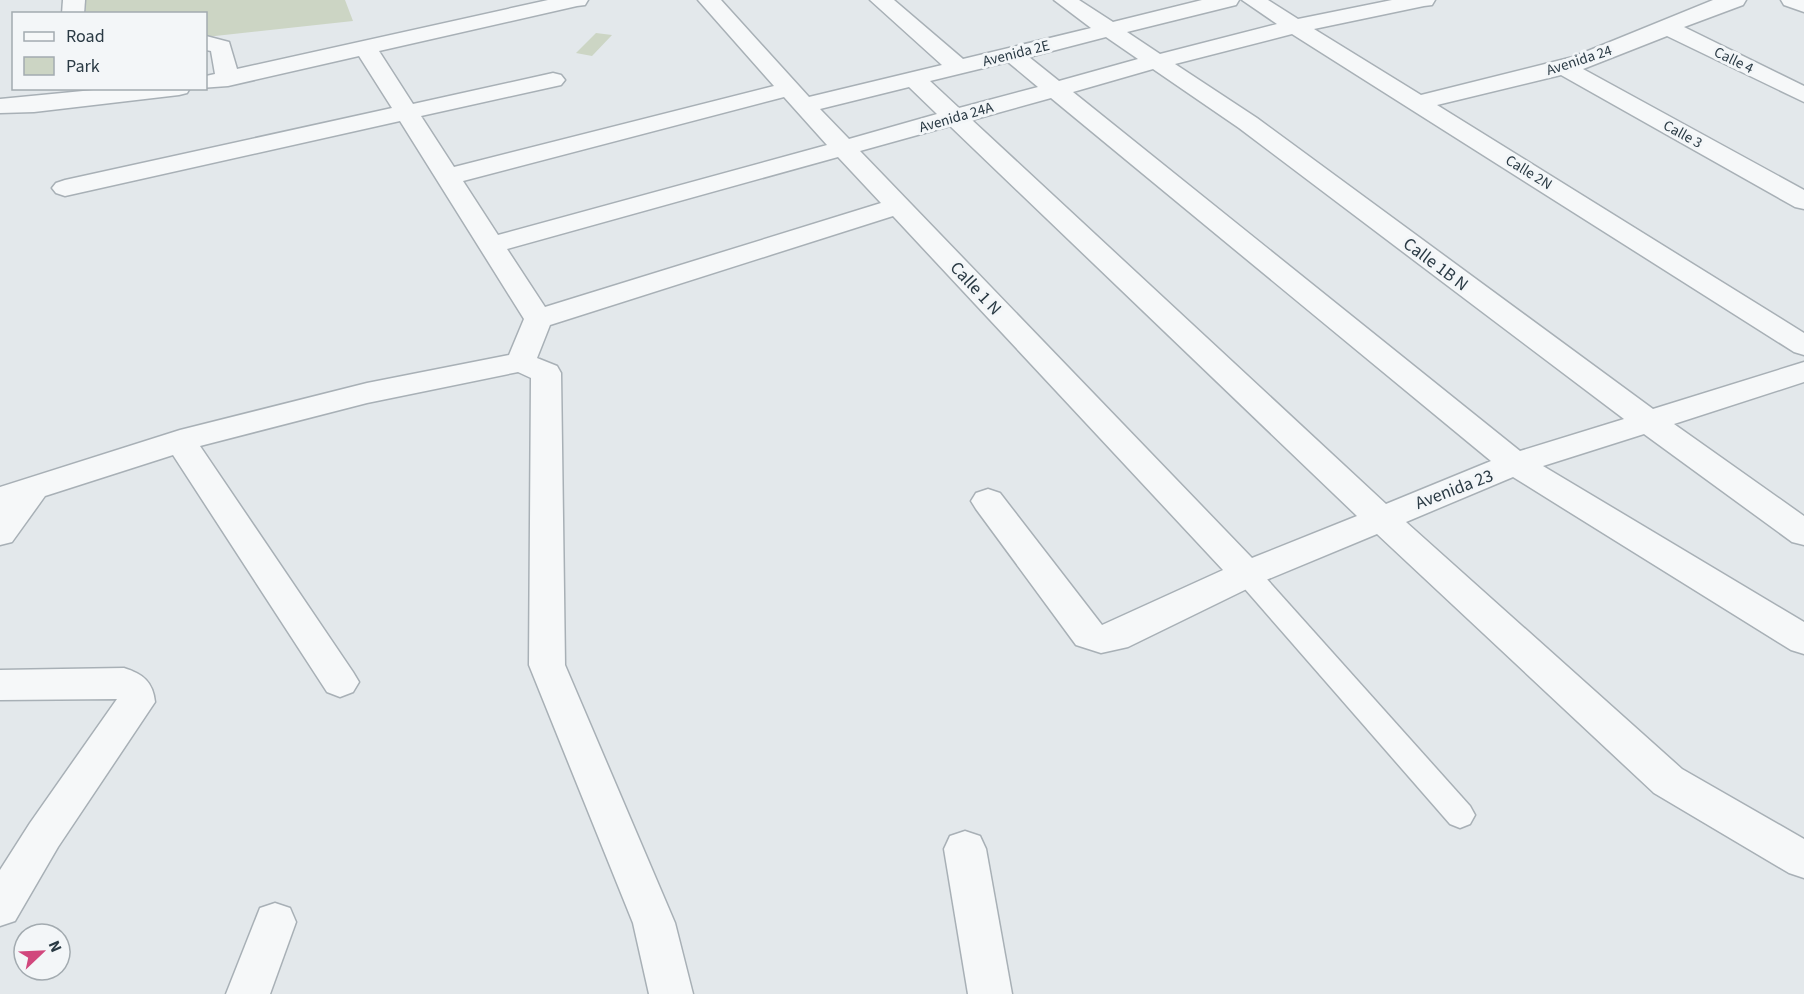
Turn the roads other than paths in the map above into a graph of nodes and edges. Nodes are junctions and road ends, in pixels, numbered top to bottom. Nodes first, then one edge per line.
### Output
1 (577, 0) edge
2 (709, 0) edge
3 (881, 0) edge
4 (1065, 0) edge
5 (1228, 0) edge
6 (1253, 0) edge
7 (1424, 0) edge
8 (1735, 0) edge
9 (1792, 0) edge
10 (1804, 6) edge
11 (1296, 26) junction
12 (1664, 26) junction
13 (1107, 30) junction
14 (207, 43) edge
15 (366, 49) junction
16 (1012, 54) junction
17 (1158, 61) junction
18 (1563, 67) junction
19 (959, 68) junction
20 (228, 79) junction
21 (914, 79) junction
22 (553, 80) dead end
23 (207, 83) edge
24 (1055, 89) junction
25 (162, 90) edge
26 (1804, 94) edge
27 (797, 97) junction
28 (1418, 103) junction
29 (0, 105) edge
30 (407, 114) junction
31 (955, 118) junction
32 (845, 148) junction
33 (447, 177) junction
34 (65, 188) dead end
35 (1804, 201) edge
36 (898, 206) junction
37 (490, 245) junction
38 (538, 320) junction
39 (1804, 346) edge
40 (521, 362) junction
41 (1804, 372) edge
42 (1649, 422) junction
43 (180, 441) junction
44 (1515, 464) junction
45 (32, 490) junction
46 (0, 499) edge
47 (988, 501) dead end
48 (1380, 518) junction
49 (1804, 532) edge
50 (0, 533) edge
51 (1247, 574) junction
52 (1804, 640) edge
53 (340, 682) dead end
54 (0, 685) edge
55 (1460, 814) dead end
56 (965, 849) dead end
57 (1804, 860) edge
58 (0, 907) edge
59 (275, 922) dead end
60 (248, 994) edge
61 (671, 994) edge
62 (990, 994) edge

1 - 15 street
2 - 27 street, Calle 1 N
3 - 19 street
4 - 13 street, Calle 1B N
5 - 13 street, Avenida 2E
6 - 11 street, Calle 2N
7 - 11 street, Avenida 24A
8 - 12 street, Avenida 24
9 - 10 street
11 - 17 street, Avenida 24A
11 - 28 street, Calle 2N
12 - 18 street, Avenida 24
12 - 26 street, Calle 4
13 - 16 street, Avenida 2E
13 - 17 street, Calle 1B N
14 - 20 street
15 - 20 street
15 - 30 street
16 - 19 street, Avenida 2E
16 - 24 street
17 - 24 street, Avenida 24A
17 - 42 street, Calle 1B N
18 - 28 street, Avenida 24
18 - 35 street, Calle 3
19 - 21 street, Avenida 2E
20 - 23 street
21 - 27 street, Avenida 2E
21 - 31 street
22 - 30 street
24 - 31 street, Avenida 24A
24 - 44 street
25 - 29 street
27 - 32 street, Calle 1 N
27 - 33 street, Avenida 2E
28 - 39 street, Calle 2N
30 - 33 street
30 - 34 street
31 - 32 street, Avenida 24A
31 - 48 street
32 - 36 street, Calle 1 N
32 - 37 street, Avenida 24A
33 - 37 street
36 - 38 street
36 - 51 street, Calle 1 N
37 - 38 street
38 - 40 street
40 - 43 street
40 - 61 street
41 - 42 street, Avenida 23
42 - 44 street, Avenida 23
42 - 49 street, Calle 1B N
43 - 45 street
43 - 53 street
44 - 48 street, Avenida 23
44 - 52 street
45 - 46 street
45 - 50 street
47 - 51 street, Avenida 23
48 - 51 street, Avenida 23
48 - 57 street
51 - 55 lane
54 - 58 street
56 - 62 street
59 - 60 street

